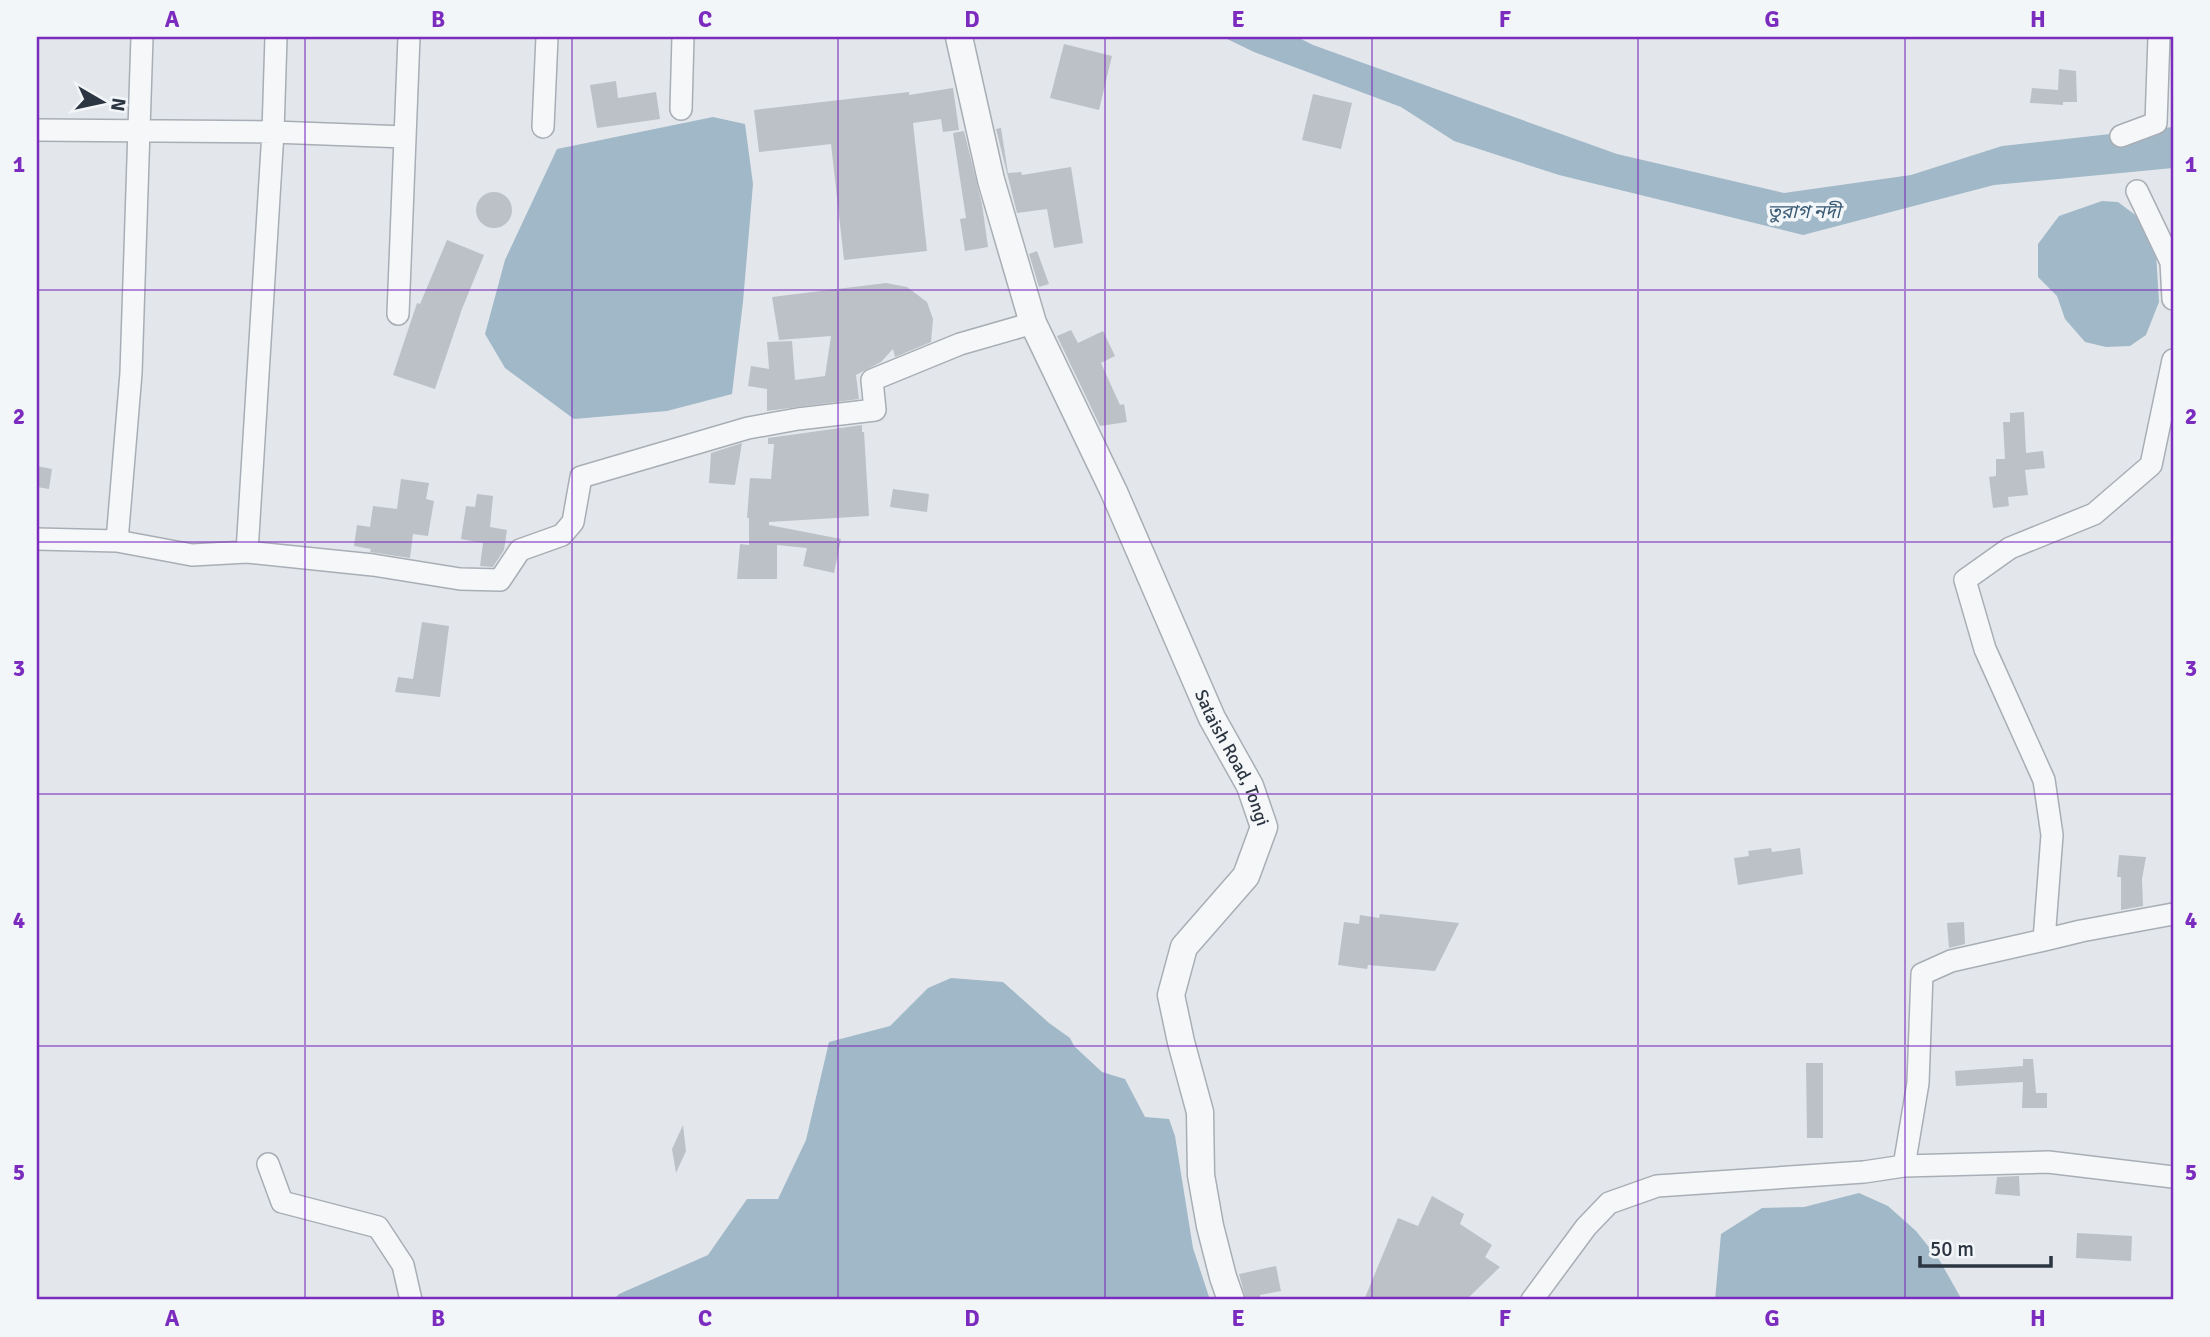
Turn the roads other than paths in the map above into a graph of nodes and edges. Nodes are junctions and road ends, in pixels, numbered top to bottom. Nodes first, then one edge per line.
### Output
1 (142, 37) edge
2 (276, 37) edge
3 (409, 37) edge
4 (547, 37) edge
5 (683, 37) edge
6 (959, 37) edge
7 (2159, 37) edge
8 (681, 109) dead end
9 (543, 127) dead end
10 (37, 130) edge
11 (139, 132) junction
12 (274, 132) junction
13 (2121, 136) dead end
14 (405, 138) junction
15 (2137, 191) dead end
16 (2173, 299) edge
17 (398, 314) dead end
18 (1033, 323) junction
19 (2173, 360) edge
20 (37, 539) edge
21 (117, 541) junction
22 (247, 552) junction
23 (2173, 914) edge
24 (2044, 940) junction
25 (268, 1164) dead end
26 (1904, 1166) junction
27 (2173, 1177) edge
28 (411, 1300) edge
29 (1231, 1300) edge
30 (1532, 1300) edge

1 - 11 street
2 - 12 street
3 - 14 street
4 - 9 street
5 - 8 street
6 - 18 street, Sataish Road, Tongi
7 - 13 street
10 - 11 street
11 - 12 street
11 - 21 street
12 - 14 street
12 - 22 street
14 - 17 street
15 - 16 street
18 - 22 street
18 - 29 street, Sataish Road, Tongi
19 - 24 street
20 - 21 street
21 - 22 street
23 - 24 street
24 - 26 street
25 - 28 street
26 - 27 street
26 - 30 street

